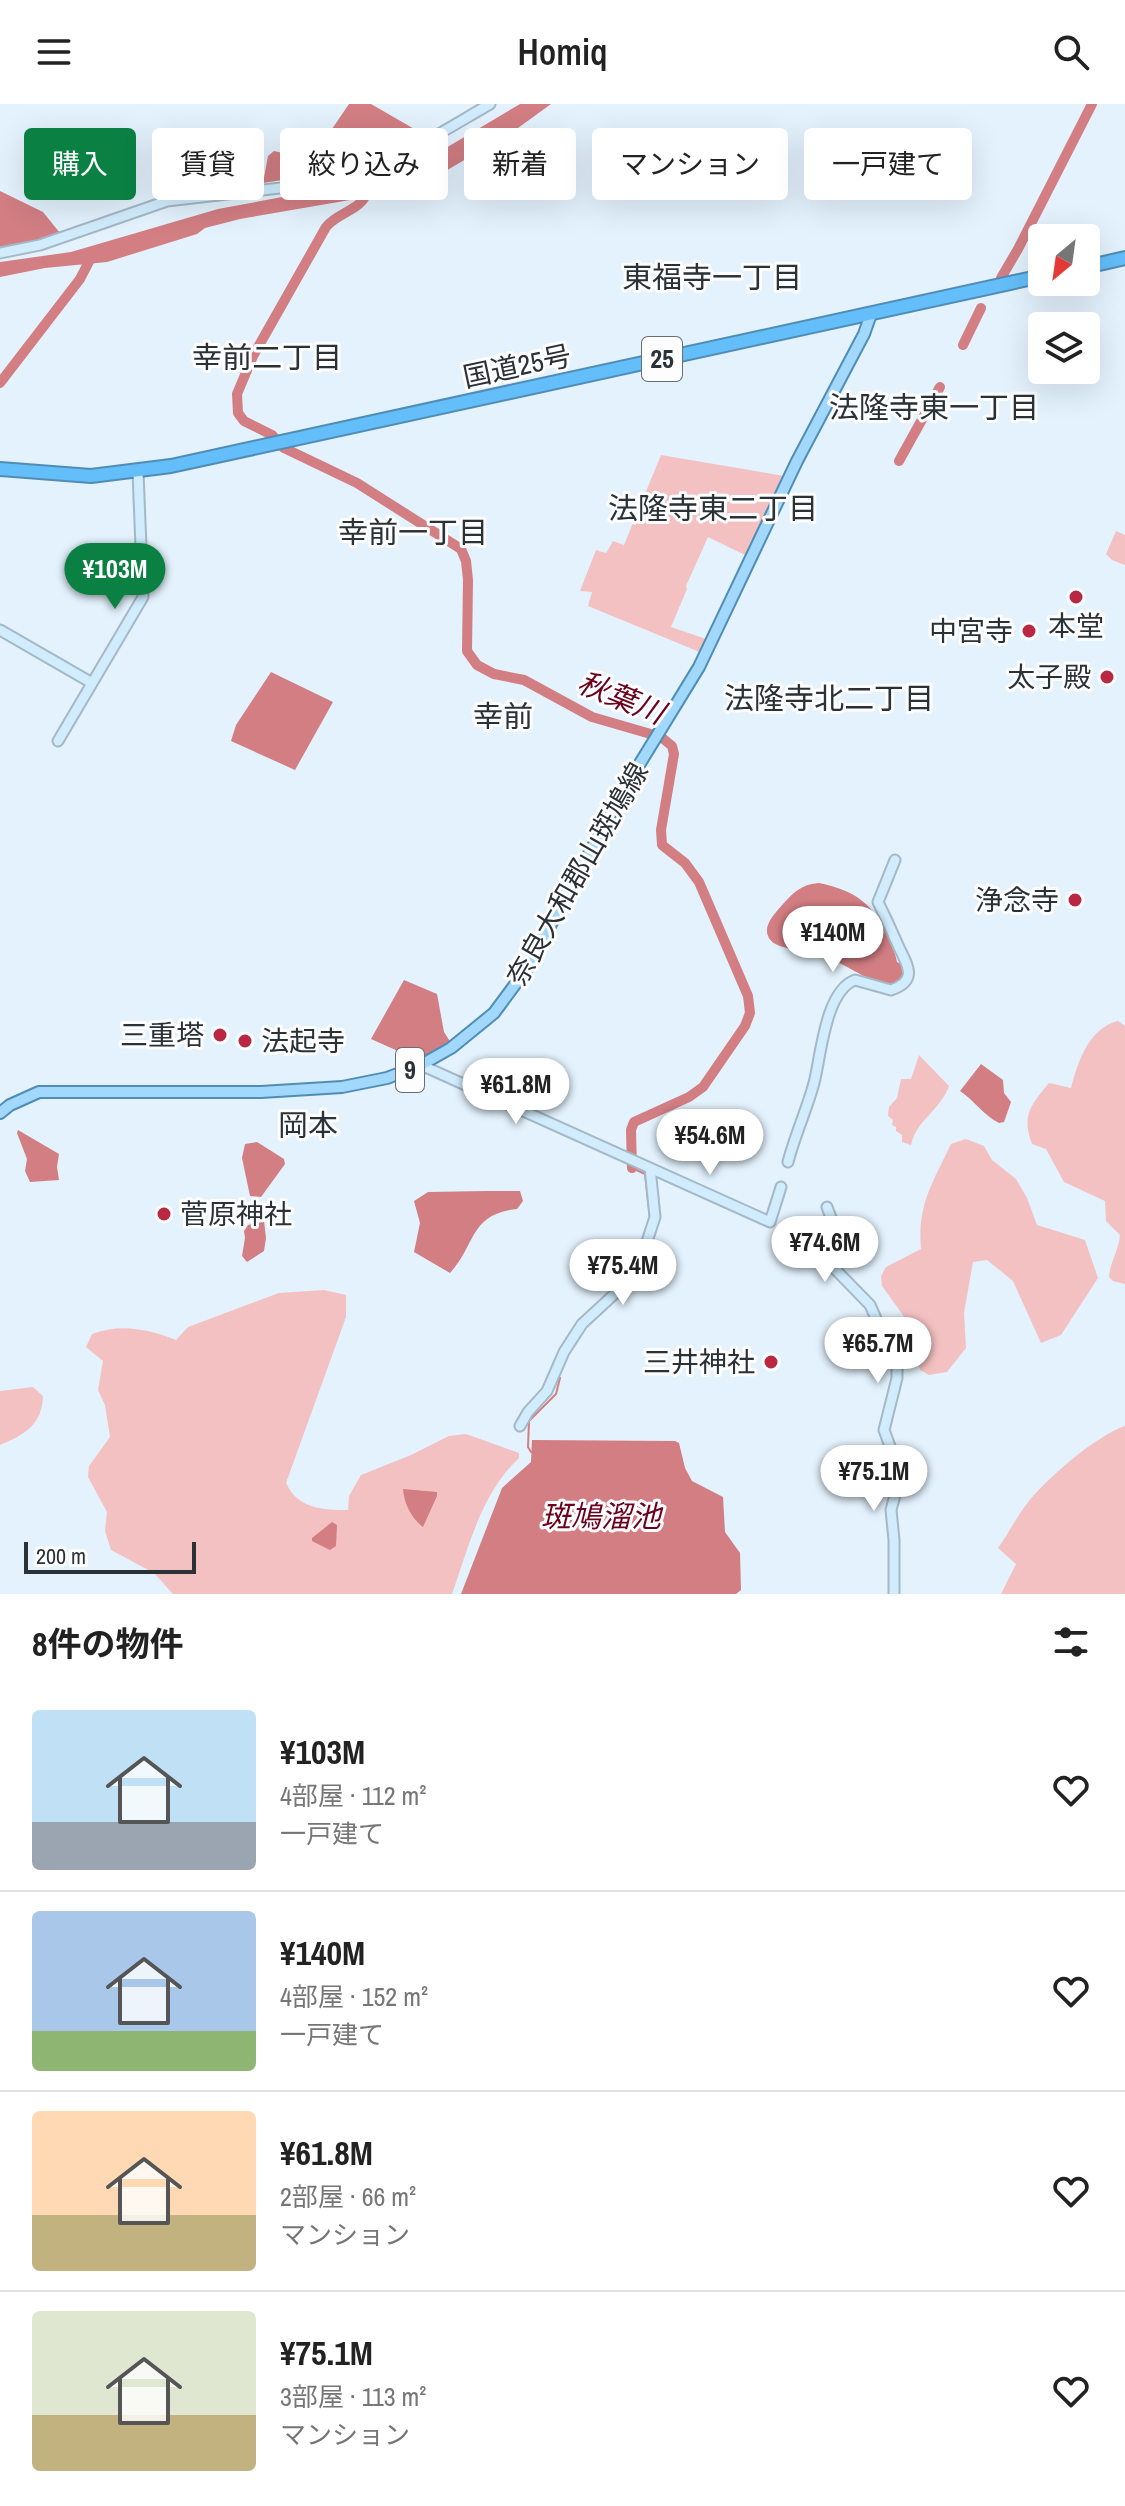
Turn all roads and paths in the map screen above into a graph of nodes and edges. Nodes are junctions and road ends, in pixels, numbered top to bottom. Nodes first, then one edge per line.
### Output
1 (486, 106) edge
2 (0, 253) edge
3 (1125, 258) edge
4 (1100, 264) edge
5 (1028, 279) edge
6 (871, 314) junction
7 (0, 469) edge
8 (138, 472) junction
9 (0, 630) edge
10 (92, 683) junction
11 (58, 741) dead end
12 (895, 860) dead end
13 (421, 1065) junction
14 (0, 1113) edge
15 (788, 1162) dead end
16 (650, 1168) junction
17 (781, 1187) dead end
18 (827, 1207) dead end
19 (520, 1426) dead end
20 (894, 1594) edge

1 - 2 street
3 - 4 highway
5 - 6 highway, 国道25号 / 25
6 - 8 highway, 国道25号 / 25
6 - 13 main road, 奈良大和郡山斑鳩線 / 9
7 - 8 highway, 国道25号 / 25
8 - 10 street
9 - 10 street
10 - 11 street
12 - 15 street
13 - 14 main road, 奈良大和郡山斑鳩線 / 9
13 - 16 street
16 - 17 street
16 - 19 street
18 - 20 street

